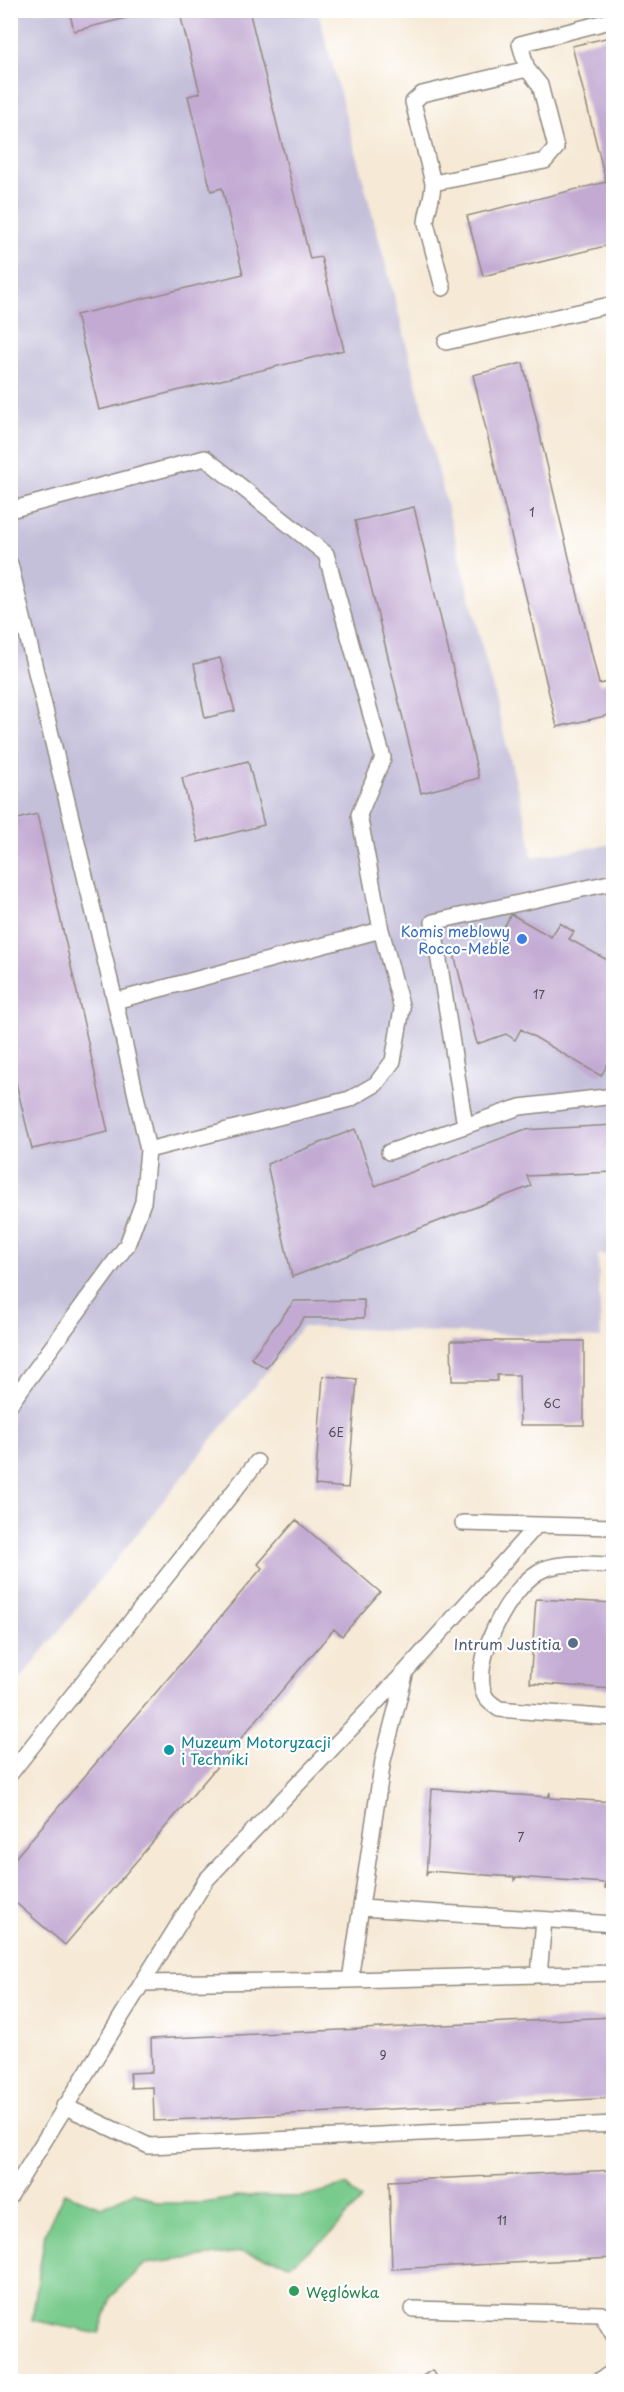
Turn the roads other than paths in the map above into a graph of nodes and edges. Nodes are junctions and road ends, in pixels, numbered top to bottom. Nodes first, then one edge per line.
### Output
1 (614, 20) edge
2 (527, 69) junction
3 (433, 183) junction
4 (443, 288) dead end
5 (614, 303) edge
6 (446, 342) dead end
7 (10, 510) edge
8 (10, 564) edge
9 (614, 882) edge
10 (381, 930) junction
11 (116, 1001) junction
12 (614, 1096) edge
13 (465, 1126) junction
14 (148, 1150) junction
15 (389, 1152) dead end
16 (10, 1404) edge
17 (257, 1462) dead end
18 (463, 1523) dead end
19 (537, 1525) junction
20 (614, 1527) edge
21 (614, 1565) edge
22 (405, 1672) junction
23 (614, 1718) edge
24 (10, 1774) edge
25 (362, 1908) junction
26 (544, 1920) junction
27 (614, 1924) edge
28 (614, 1972) edge
29 (539, 1975) junction
30 (350, 1980) junction
31 (142, 1983) junction
32 (64, 2106) junction
33 (614, 2124) edge
34 (16, 2177) edge
35 (10, 2196) edge
36 (413, 2309) dead end
37 (614, 2336) edge
38 (614, 2371) edge
39 (597, 2382) edge

1 - 2 lane
2 - 3 lane
2 - 3 lane
3 - 4 lane
5 - 6 lane
7 - 10 lane
8 - 11 lane
9 - 13 lane
10 - 11 lane
10 - 14 lane
11 - 14 lane
12 - 13 lane
13 - 15 lane
14 - 16 lane
17 - 24 lane
18 - 19 lane
19 - 20 lane
19 - 22 lane
21 - 23 lane
22 - 25 lane
22 - 31 lane
25 - 26 lane
25 - 30 lane
26 - 27 lane
26 - 29 lane
28 - 29 lane
29 - 30 lane
30 - 31 lane
31 - 32 lane
32 - 33 lane
32 - 34 lane
34 - 35 lane
36 - 37 lane
38 - 39 lane

